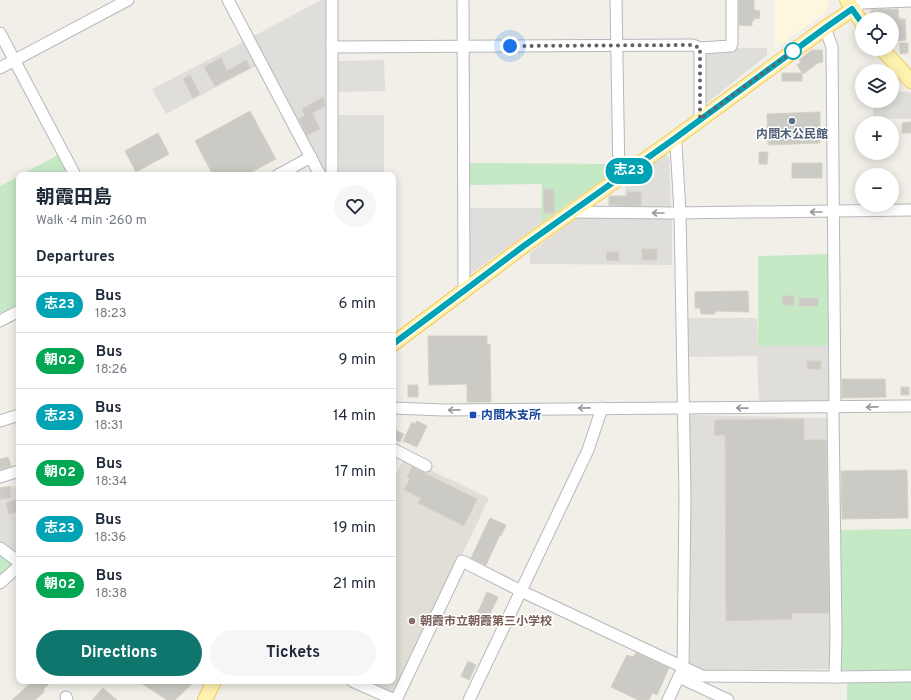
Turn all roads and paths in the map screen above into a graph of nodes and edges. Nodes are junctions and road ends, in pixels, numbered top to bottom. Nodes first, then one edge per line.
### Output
1 (128, 0) edge
2 (228, 0) edge
3 (332, 0) edge
4 (463, 0) edge
5 (616, 0) edge
6 (732, 0) edge
7 (911, 1) edge
8 (850, 4) edge
9 (825, 28) junction
10 (0, 33) edge
11 (617, 46) junction
12 (332, 47) junction
13 (463, 47) junction
14 (700, 48) junction
15 (888, 56) edge
16 (14, 60) junction
17 (0, 68) edge
18 (911, 81) edge
19 (700, 119) junction
20 (674, 139) junction
21 (312, 157) junction
22 (73, 172) edge
23 (284, 172) edge
24 (319, 172) edge
25 (332, 172) edge
26 (619, 178) junction
27 (911, 210) edge
28 (572, 212) junction
29 (680, 212) junction
30 (833, 212) junction
31 (464, 289) junction
32 (16, 313) edge
33 (0, 322) edge
34 (396, 342) edge
35 (911, 406) edge
36 (683, 407) junction
37 (835, 407) junction
38 (396, 408) edge
39 (602, 408) junction
40 (16, 416) edge
41 (0, 421) edge
42 (396, 451) edge
43 (426, 466) dead end
44 (16, 472) edge
45 (0, 477) edge
46 (0, 548) edge
47 (16, 560) edge
48 (16, 569) edge
49 (0, 583) edge
50 (521, 591) junction
51 (681, 673) junction
52 (911, 676) edge
53 (835, 677) junction
54 (213, 684) edge
55 (359, 684) edge
56 (205, 700) edge
57 (396, 700) edge
58 (469, 700) edge
59 (668, 700) edge
60 (728, 700) edge

1 - 16 street
2 - 21 street
3 - 12 street
4 - 13 street
5 - 11 street
6 - 14 street
7 - 8 street
8 - 9 main road
9 - 19 main road
9 - 30 street
10 - 16 street
11 - 13 street
11 - 14 street
11 - 26 street
12 - 13 street
12 - 25 street
13 - 31 street
14 - 19 street
15 - 18 main road
16 - 17 street
16 - 22 street
19 - 20 main road
20 - 26 main road
20 - 29 street
21 - 23 street
21 - 24 street
26 - 28 main road
27 - 30 street
29 -> 28 street
28 - 31 main road
30 -> 29 street
29 - 36 street
30 - 37 street
31 - 34 main road
32 - 33 street
35 -> 37 street
37 -> 36 street
36 - 39 street
36 - 51 street
37 - 53 street
39 -> 38 street
39 - 50 street
40 - 41 street
42 - 43 street
44 - 45 street
46 - 47 street
48 - 49 street
50 - 51 street
50 - 57 street
50 - 58 street
51 - 53 street
51 - 59 street
51 - 60 street
52 - 53 street
54 - 56 main road
55 - 57 street

